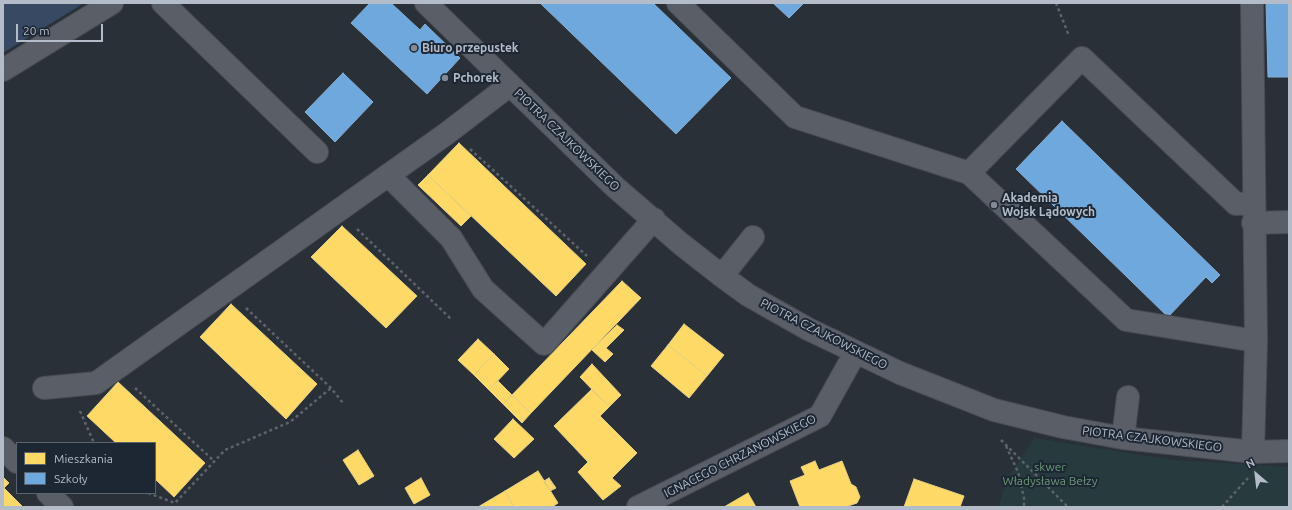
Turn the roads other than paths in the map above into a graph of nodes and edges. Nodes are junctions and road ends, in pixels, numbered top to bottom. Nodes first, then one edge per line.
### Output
1 (112, 3) edge
2 (163, 3) edge
3 (426, 3) edge
4 (678, 3) edge
5 (1252, 3) edge
6 (3, 70) edge
7 (510, 85) junction
8 (317, 152) dead end
9 (969, 173) junction
10 (388, 175) junction
11 (1253, 213) junction
12 (654, 219) junction
13 (1289, 222) edge
14 (753, 237) dead end
15 (722, 276) junction
16 (1256, 341) junction
17 (855, 352) junction
18 (44, 388) dead end
19 (1128, 397) dead end
20 (1123, 438) junction
21 (3, 448) edge
22 (1289, 451) edge
23 (1253, 452) junction
24 (16, 461) edge
25 (49, 494) edge
26 (62, 507) edge
27 (638, 507) edge

1 - 6 street
2 - 8 street
3 - 7 street, PIOTRA CZAJKOWSKIEGO
4 - 9 street
5 - 11 street
7 - 10 street
7 - 12 street, PIOTRA CZAJKOWSKIEGO
9 - 11 street
9 - 16 street
10 - 12 street
10 - 18 street
11 - 13 street
11 - 16 street
12 - 15 street, PIOTRA CZAJKOWSKIEGO
14 - 15 street
15 - 17 street, PIOTRA CZAJKOWSKIEGO
16 - 23 street
17 - 20 street, PIOTRA CZAJKOWSKIEGO
17 - 27 street, IGNACEGO CHRZANOWSKIEGO
19 - 20 street
20 - 23 street, PIOTRA CZAJKOWSKIEGO
21 - 24 street
22 - 23 street, PIOTRA CZAJKOWSKIEGO
25 - 26 street

